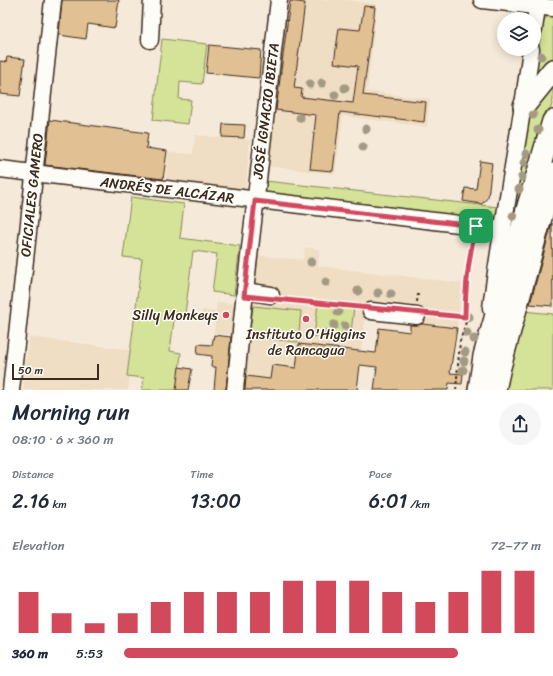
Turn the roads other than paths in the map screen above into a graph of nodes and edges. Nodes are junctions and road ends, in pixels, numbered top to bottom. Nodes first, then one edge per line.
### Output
1 (53, 0) edge
2 (152, 0) edge
3 (279, 0) edge
4 (482, 0) edge
5 (543, 5) edge
6 (150, 40) dead end
7 (530, 56) edge
8 (553, 70) edge
9 (524, 106) junction
10 (553, 121) edge
11 (0, 169) edge
12 (35, 174) junction
13 (553, 174) edge
14 (255, 201) junction
15 (548, 207) edge
16 (502, 229) junction
17 (245, 291) junction
18 (275, 297) road end
19 (366, 309) road end
20 (419, 312) road end
21 (484, 356) junction
22 (11, 390) edge
23 (235, 390) edge
24 (479, 390) edge
25 (495, 390) edge

1 - 12 street, OFICIALES GAMERO
2 - 6 street
3 - 14 street, JOSÉ IGNACIO IBIETA
4 - 5 street
7 - 9 street
8 - 9 main road
9 - 16 street
10 - 21 main road
11 - 12 street, ANDRÉS DE ALCÁZAR
12 - 14 street, ANDRÉS DE ALCÁZAR
12 - 22 street, OFICIALES GAMERO
13 - 15 main road
14 - 16 street, ANDRÉS DE ALCÁZAR
14 - 17 street, JOSÉ IGNACIO IBIETA
15 - 25 main road
16 - 21 street
17 - 18 street
17 - 23 street, JOSÉ IGNACIO IBIETA
19 - 20 street
21 - 24 main road

